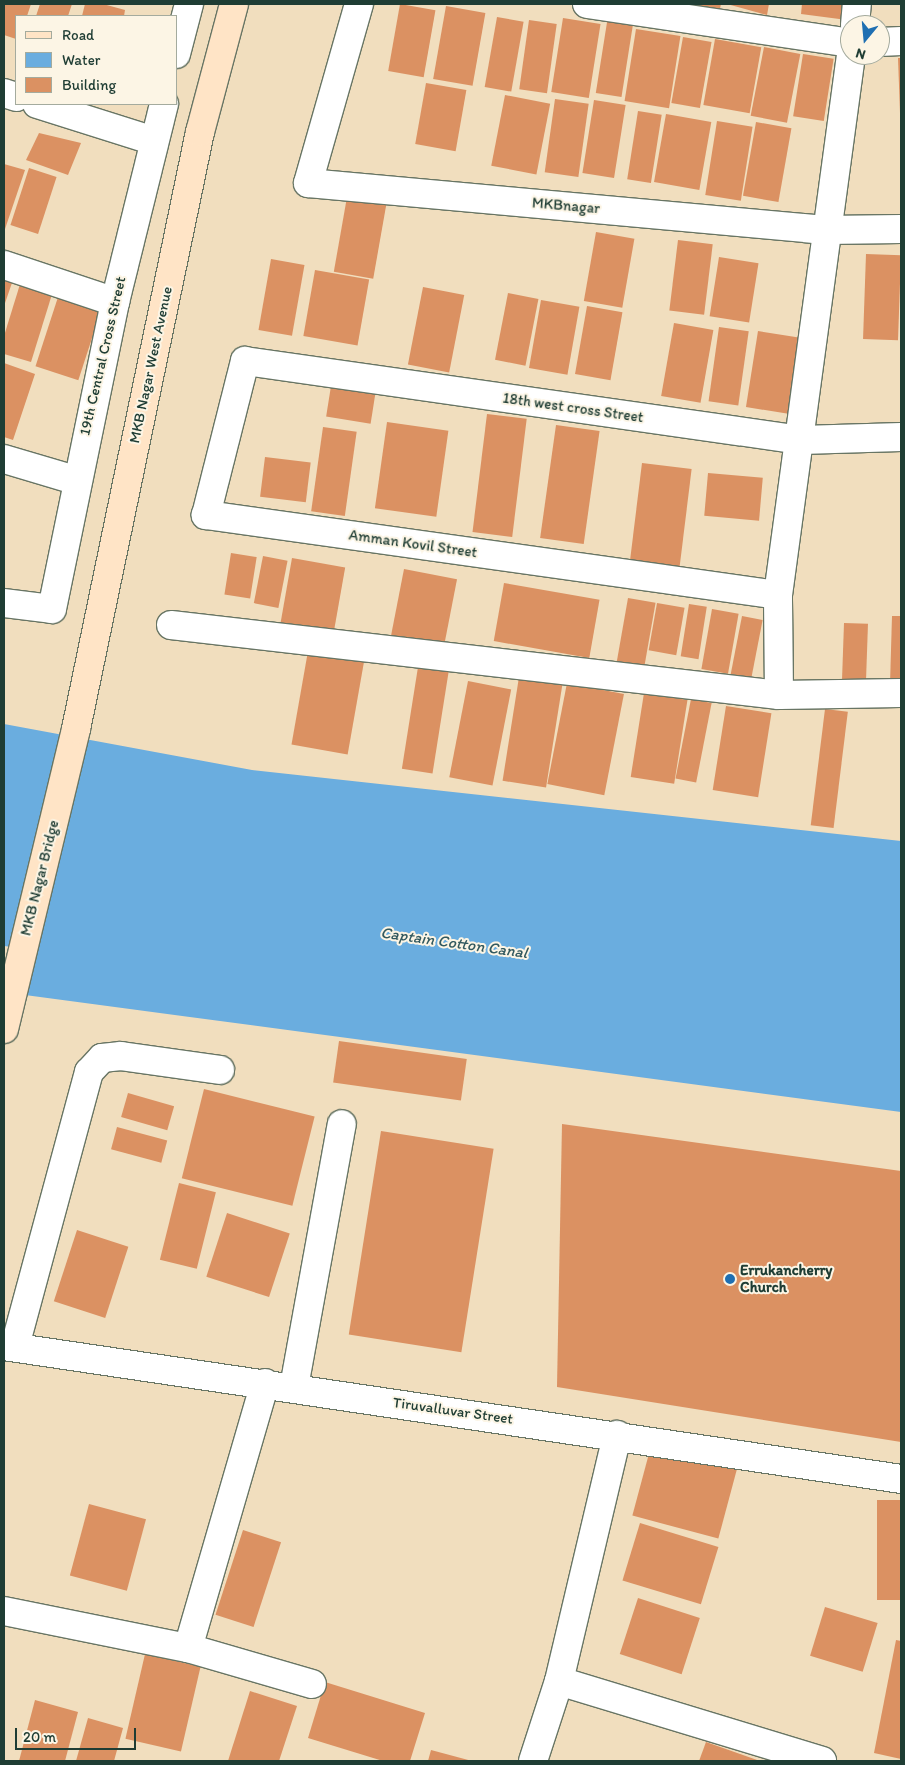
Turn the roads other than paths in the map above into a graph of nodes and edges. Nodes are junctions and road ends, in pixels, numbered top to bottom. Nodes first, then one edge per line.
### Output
1 (189, 4) edge
2 (234, 4) edge
3 (359, 4) edge
4 (587, 4) edge
5 (840, 42) edge
6 (178, 46) edge
7 (850, 65) edge
8 (40, 105) edge
9 (164, 105) edge
10 (154, 141) junction
11 (901, 229) edge
12 (825, 230) junction
13 (4, 265) edge
14 (115, 302) junction
15 (245, 362) joint
16 (901, 437) edge
17 (801, 440) junction
18 (4, 459) edge
19 (75, 480) junction
20 (778, 595) junction
21 (4, 603) edge
22 (171, 625) dead end
23 (901, 693) edge
24 (779, 695) junction
25 (76, 728) joint
26 (4, 1029) edge
27 (220, 1070) dead end
28 (342, 1124) dead end
29 (7, 1347) edge
30 (265, 1383) junction
31 (294, 1387) junction
32 (617, 1435) junction
33 (901, 1479) edge
34 (4, 1610) edge
35 (188, 1648) junction
36 (559, 1681) junction
37 (312, 1684) dead end
38 (533, 1761) edge
39 (819, 1761) edge

1 - 6 street
2 - 25 main road, MKB Nagar West Avenue
3 - 12 street, MKBnagar
4 - 5 street
7 - 12 street
8 - 10 street
9 - 10 street, 19th Central Cross Street
10 - 14 street, 19th Central Cross Street
11 - 12 street, MKBnagar
12 - 17 street
13 - 14 street
14 - 19 street, 19th Central Cross Street
15 - 17 street, 18th west cross Street
15 - 20 street, Amman Kovil Street
16 - 17 street, 18th west cross Street
17 - 20 street
18 - 19 street
19 - 21 street, 19th Central Cross Street
20 - 24 street
22 - 24 street
23 - 24 street
25 - 26 main road, MKB Nagar Bridge
27 - 29 street
28 - 31 street
29 - 30 street, Tiruvalluvar Street
30 - 31 street, Tiruvalluvar Street
30 - 35 street
31 - 32 street, Tiruvalluvar Street
32 - 33 street, Tiruvalluvar Street
32 - 36 street
34 - 35 street
35 - 37 street
36 - 38 street
36 - 39 street

